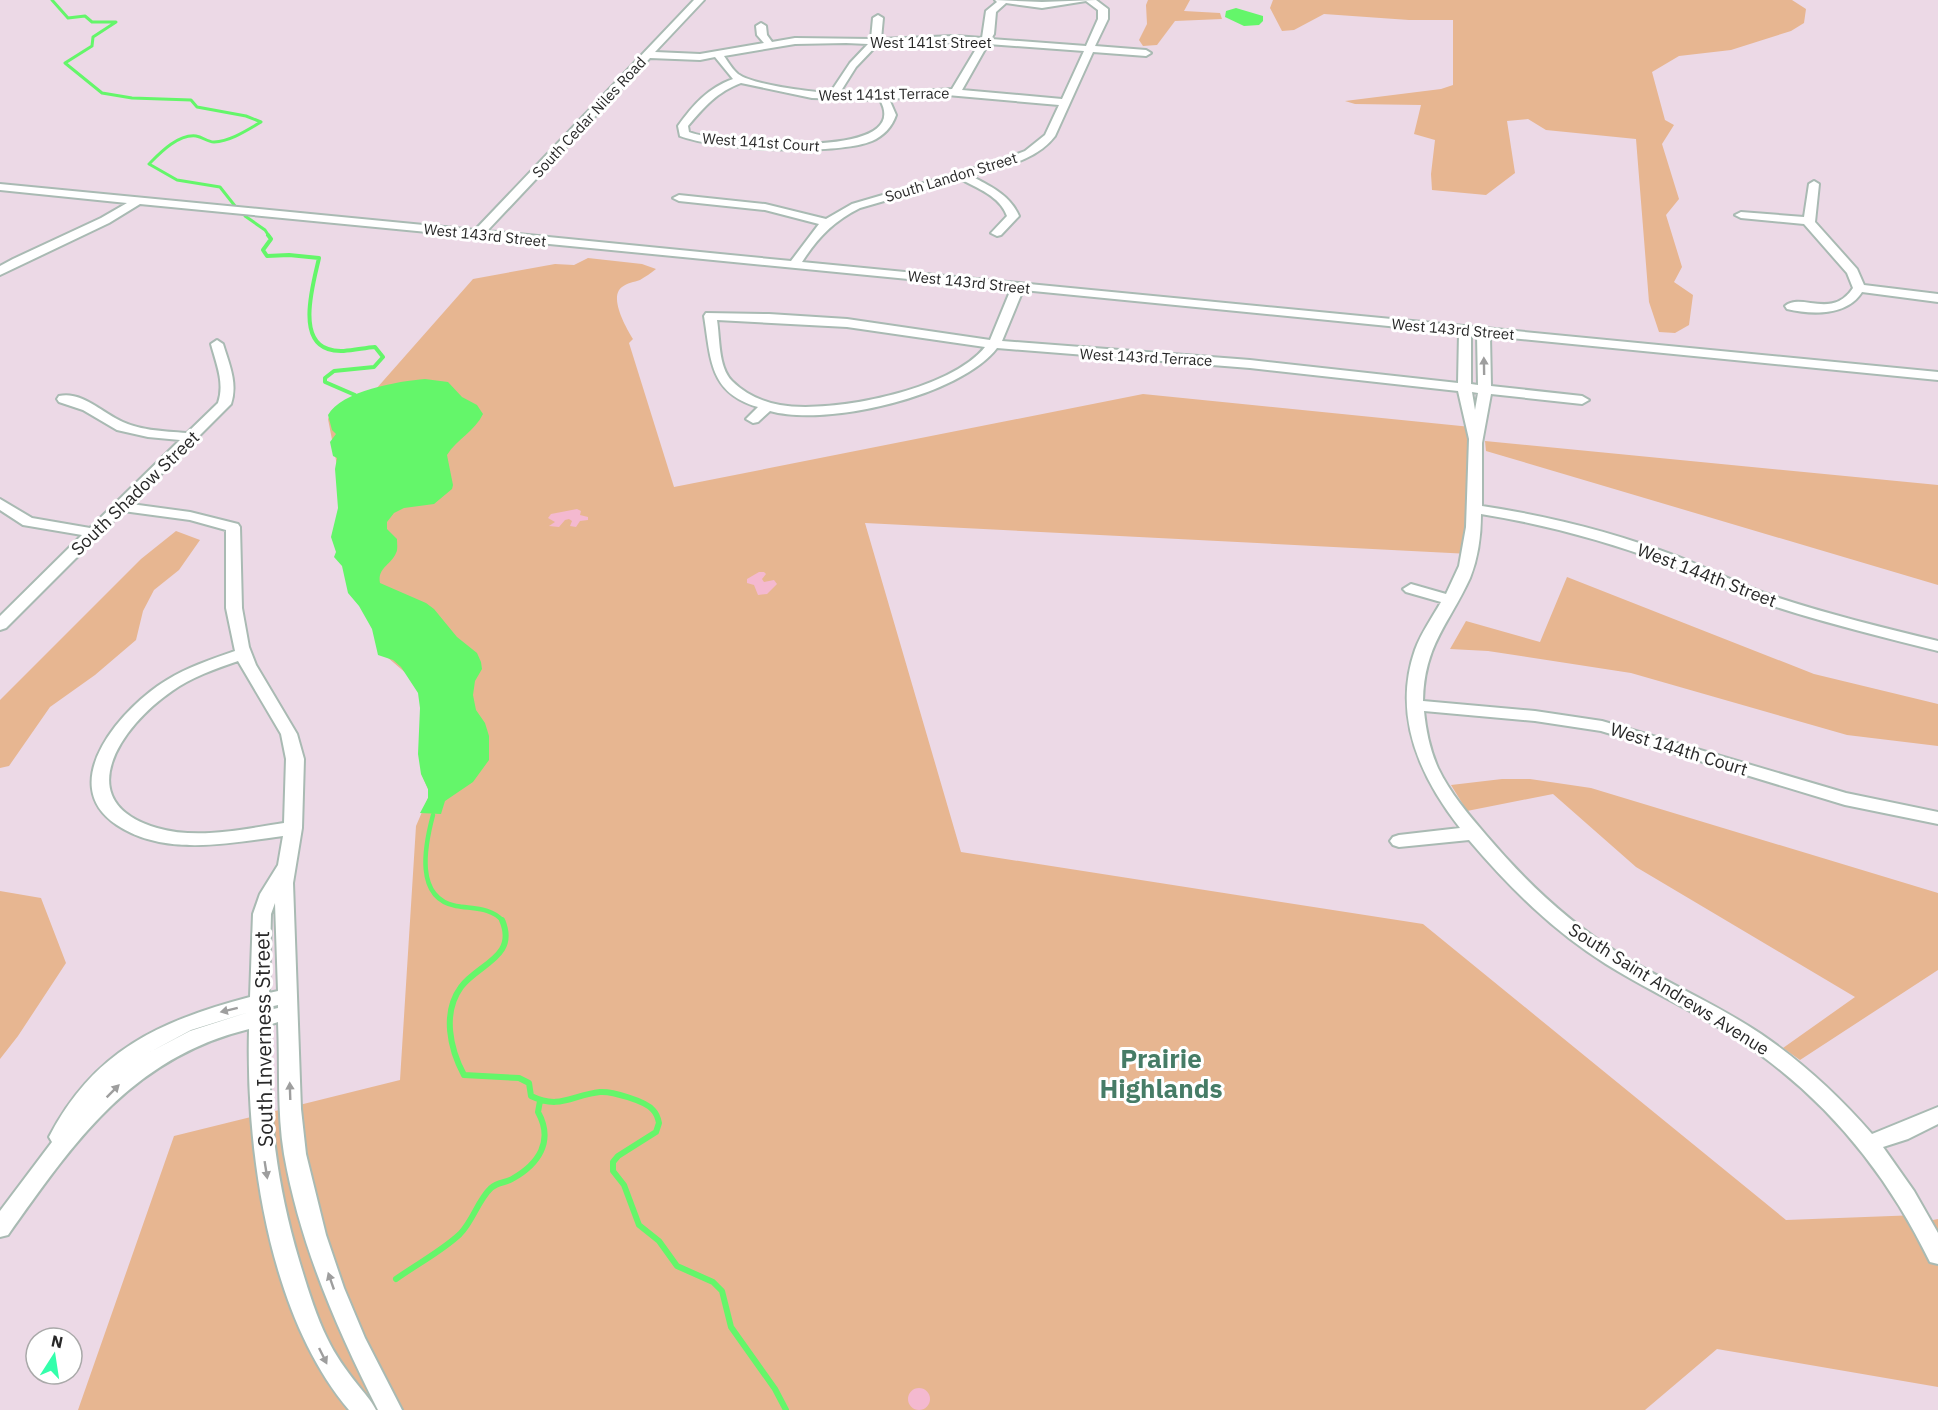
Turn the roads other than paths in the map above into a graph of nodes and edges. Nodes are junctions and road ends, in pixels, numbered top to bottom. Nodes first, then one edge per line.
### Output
1 (699, 0) edge
2 (1082, 0) edge
3 (1090, 0) edge
4 (1001, 1) edge
5 (878, 18) dead end
6 (761, 26) dead end
7 (986, 41) junction
8 (875, 42) junction
9 (769, 44) junction
10 (1089, 49) junction
11 (650, 53) junction
12 (717, 53) junction
13 (1146, 53) dead end
14 (740, 80) junction
15 (955, 93) junction
16 (832, 97) junction
17 (883, 97) junction
18 (1064, 102) junction
19 (962, 175) junction
20 (1814, 184) dead end
21 (0, 187) edge
22 (679, 198) dead end
23 (139, 200) junction
24 (1741, 215) dead end
25 (1809, 221) junction
26 (826, 222) junction
27 (997, 232) dead end
28 (478, 234) junction
29 (795, 264) junction
30 (0, 271) edge
31 (1018, 287) junction
32 (1859, 288) junction
33 (1938, 298) edge
34 (1791, 306) dead end
35 (1466, 330) junction
36 (1484, 332) junction
37 (217, 344) dead end
38 (994, 345) junction
39 (1938, 376) edge
40 (1464, 387) junction
41 (1484, 389) junction
42 (64, 399) dead end
43 (1582, 400) dead end
44 (768, 405) junction
45 (753, 418) dead end
46 (192, 437) junction
47 (1475, 440) junction
48 (0, 503) edge
49 (122, 507) junction
50 (1474, 509) junction
51 (94, 533) junction
52 (1411, 589) dead end
53 (1451, 600) junction
54 (0, 625) edge
55 (1938, 646) edge
56 (243, 654) junction
57 (1415, 705) junction
58 (1938, 818) edge
59 (293, 828) junction
60 (1474, 833) junction
61 (1399, 841) dead end
62 (285, 866) junction
63 (287, 1005) junction
64 (260, 1011) junction
65 (1938, 1115) edge
66 (1868, 1144) junction
67 (0, 1228) edge
68 (1938, 1255) edge
69 (364, 1410) edge
70 (390, 1410) edge

1 - 11 street, South Cedar Niles Road
2 - 4 street
3 - 10 street, South Landon Street
4 - 7 street
5 - 8 street
6 - 9 street
7 - 8 street, West 141st Street
7 - 10 street, West 141st Street
7 - 15 street
8 - 9 street, West 141st Street
8 - 16 street
9 - 12 street, West 141st Street
10 - 13 street, West 141st Street
10 - 18 street, South Landon Street
11 - 12 street, West 141st Street
11 - 28 street, South Cedar Niles Road
12 - 14 street
14 - 16 street, West 141st Terrace
14 - 17 street, West 141st Court
15 - 17 street, West 141st Terrace
15 - 18 street, West 141st Terrace
16 - 17 street, West 141st Terrace
18 - 19 street, South Landon Street
19 - 26 street, South Landon Street
19 - 27 street
20 - 25 street
21 - 23 street, West 143rd Street
22 - 26 street
23 - 28 street, West 143rd Street
23 - 30 street
24 - 25 street
25 - 32 street
26 - 29 street, South Landon Street
28 - 29 street, West 143rd Street
29 - 31 street, West 143rd Street
31 - 35 street, West 143rd Street
31 - 38 street
32 - 33 street
32 - 34 street
35 - 36 street, West 143rd Street
35 - 40 street
36 - 39 street, West 143rd Street
41 -> 36 street, South Saint Andrews Avenue
37 - 46 street, South Shadow Street
38 - 40 street, West 143rd Terrace
38 - 44 street
38 - 44 street, West 143rd Terrace
40 - 41 street, West 143rd Terrace
40 - 47 street
41 - 43 street, West 143rd Terrace
41 - 47 street, South Saint Andrews Avenue
42 - 46 street
44 - 45 street
46 - 49 street, South Shadow Street
47 - 50 street, South Saint Andrews Avenue
48 - 51 street
49 - 51 street, South Shadow Street
49 - 56 street, South Inverness Street
50 - 53 street, South Saint Andrews Avenue
50 - 55 street, West 144th Street
51 - 54 street, South Shadow Street
52 - 53 street
53 - 57 street, South Saint Andrews Avenue
56 - 59 street, South Inverness Street
56 - 59 street
57 - 58 street, West 144th Court
57 - 60 street, South Saint Andrews Avenue
59 - 62 street, South Inverness Street
60 - 61 street
60 - 66 street, South Saint Andrews Avenue
62 - 63 street, South Inverness Street
62 - 64 street, South Inverness Street
63 - 64 street
70 -> 63 street, South Inverness Street
64 - 67 street
64 -> 69 street, South Inverness Street
65 - 66 street
66 - 68 street, South Saint Andrews Avenue

